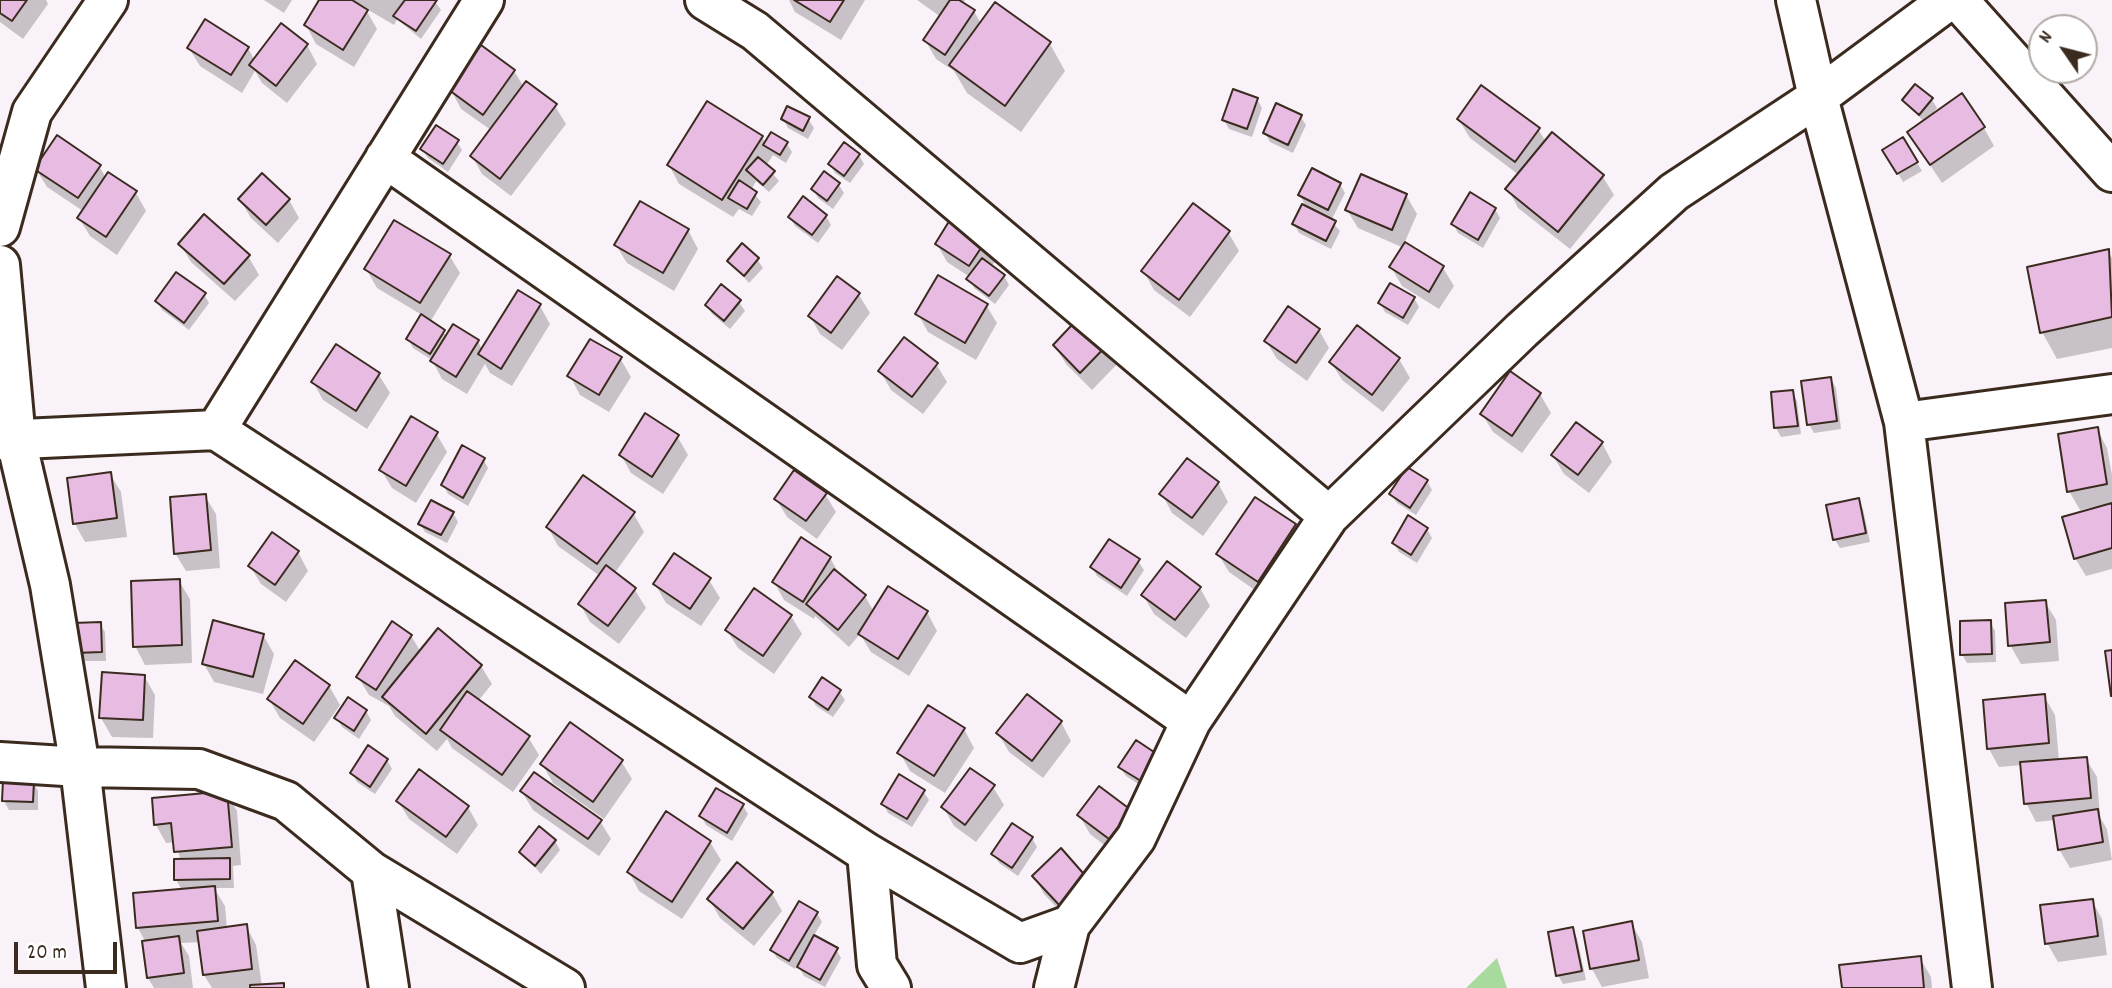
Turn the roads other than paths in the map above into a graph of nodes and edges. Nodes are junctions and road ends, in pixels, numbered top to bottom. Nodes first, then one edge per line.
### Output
1 (108, 0) edge
2 (484, 0) edge
3 (705, 0) edge
4 (1796, 0) edge
5 (1949, 0) edge
6 (1958, 0) edge
7 (1818, 97) junction
8 (385, 158) junction
9 (2112, 172) edge
10 (0, 227) edge
11 (0, 265) edge
12 (2112, 394) edge
13 (1904, 422) junction
14 (216, 430) junction
15 (8, 440) edge
16 (1329, 516) junction
17 (1191, 721) junction
18 (0, 762) edge
19 (80, 767) junction
20 (867, 853) junction
21 (371, 871) junction
22 (1070, 925) junction
23 (106, 988) edge
24 (389, 988) edge
25 (565, 988) edge
26 (891, 988) edge
27 (1054, 988) edge
28 (1972, 988) edge

1 - 10 street
2 - 8 street
3 - 16 street
4 - 7 street
5 - 7 street
6 - 9 street
7 - 13 street
7 - 16 street
8 - 14 street
8 - 17 street
11 - 15 street
12 - 13 street
13 - 28 street
14 - 15 street
14 - 20 street
15 - 19 street
16 - 17 street
17 - 22 street
18 - 19 street
19 - 21 street
19 - 23 street
20 - 22 street
20 - 26 street
21 - 24 street
21 - 25 street
22 - 27 street

